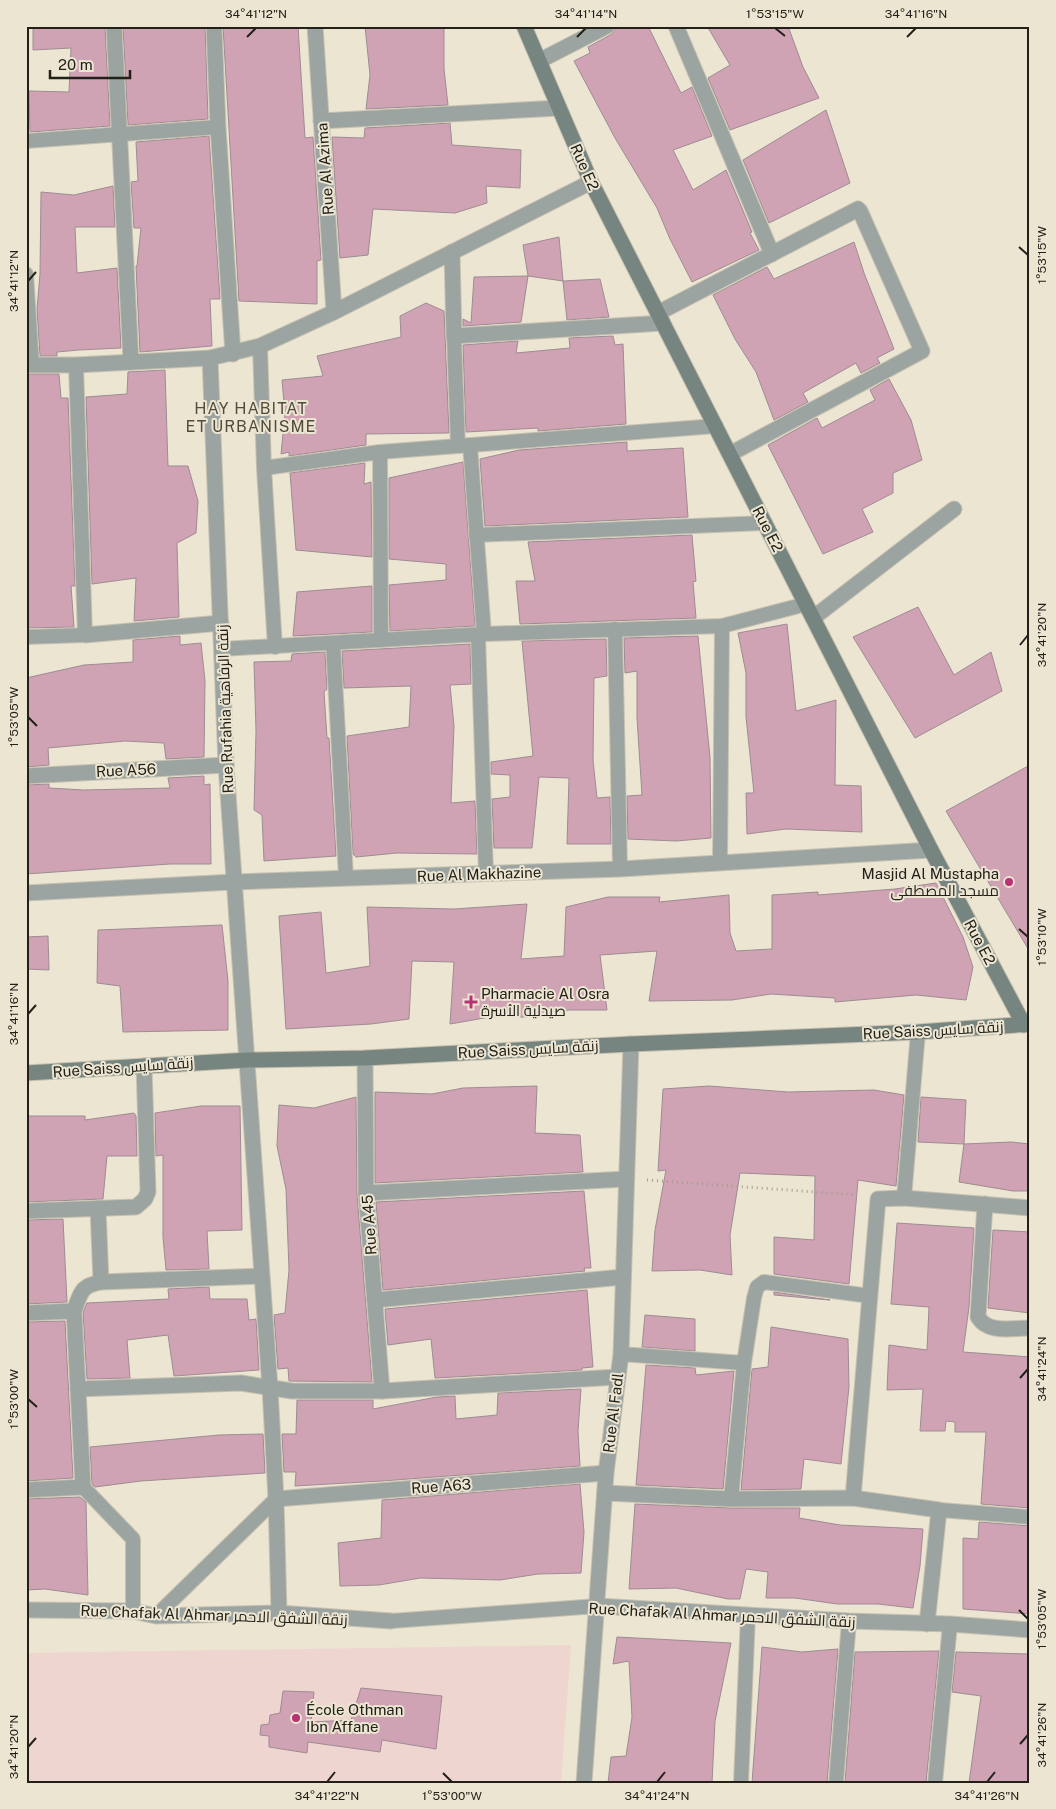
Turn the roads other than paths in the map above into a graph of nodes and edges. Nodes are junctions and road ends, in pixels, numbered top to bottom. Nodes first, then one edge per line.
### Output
1 (114, 26) edge
2 (214, 26) edge
3 (315, 26) edge
4 (524, 26) edge
5 (607, 26) edge
6 (676, 26) edge
7 (539, 62) junction
8 (559, 108) junction
9 (322, 121) junction
10 (218, 127) junction
11 (119, 133) junction
12 (26, 141) edge
13 (591, 182) junction
14 (452, 252) junction
15 (772, 254) junction
16 (26, 274) edge
17 (334, 312) junction
18 (660, 318) junction
19 (454, 336) junction
20 (260, 346) junction
21 (233, 354) junction
22 (210, 358) junction
23 (131, 362) junction
24 (29, 365) edge
25 (76, 365) junction
26 (716, 426) junction
27 (464, 446) junction
28 (380, 452) junction
29 (730, 454) junction
30 (264, 468) junction
31 (954, 509) dead end
32 (765, 522) junction
33 (476, 535) junction
34 (806, 604) junction
35 (814, 618) junction
36 (222, 623) junction
37 (722, 626) junction
38 (615, 629) junction
39 (85, 635) junction
40 (481, 635) junction
41 (26, 637) edge
42 (382, 640) junction
43 (333, 643) junction
44 (275, 647) junction
45 (222, 649) junction
46 (226, 765) junction
47 (26, 776) edge
48 (931, 850) junction
49 (720, 863) junction
50 (620, 869) junction
51 (486, 873) junction
52 (346, 878) junction
53 (233, 882) junction
54 (26, 894) edge
55 (1027, 1025) edge
56 (918, 1032) junction
57 (631, 1044) junction
58 (365, 1058) junction
59 (248, 1060) junction
60 (144, 1066) junction
61 (26, 1073) edge
62 (626, 1179) junction
63 (366, 1193) junction
64 (904, 1198) junction
65 (985, 1204) junction
66 (98, 1208) junction
67 (1030, 1208) edge
68 (26, 1211) edge
69 (260, 1276) junction
70 (623, 1278) junction
71 (101, 1282) junction
72 (870, 1296) junction
73 (375, 1300) junction
74 (74, 1311) junction
75 (26, 1313) edge
76 (1030, 1328) edge
77 (621, 1354) junction
78 (744, 1363) junction
79 (617, 1377) junction
80 (270, 1388) junction
81 (78, 1389) junction
82 (382, 1391) junction
83 (606, 1473) junction
84 (83, 1488) junction
85 (26, 1490) edge
86 (606, 1493) junction
87 (276, 1498) junction
88 (853, 1498) junction
89 (731, 1499) junction
90 (939, 1510) junction
91 (1030, 1517) edge
92 (598, 1606) junction
93 (26, 1610) edge
94 (133, 1611) junction
95 (279, 1614) junction
96 (748, 1615) junction
97 (156, 1616) junction
98 (391, 1621) joint
99 (849, 1621) junction
100 (927, 1624) junction
101 (950, 1624) junction
102 (1030, 1630) edge
103 (584, 1783) edge
104 (741, 1783) edge
105 (836, 1783) edge
106 (935, 1783) edge

1 - 11 street
2 - 10 street
3 - 9 street, Rue Al Azima
4 - 7 street, Rue E2
5 - 7 street
6 - 15 street
7 - 8 street, Rue E2
8 - 9 street
8 - 13 street, Rue E2
9 - 17 street, Rue Al Azima
10 - 11 lane
10 - 21 street
11 - 12 lane
11 - 23 street
13 - 14 street
13 - 18 street, Rue E2
14 - 17 street
14 - 19 street
15 - 18 street
15 - 29 street
16 - 24 lane
17 - 20 street
18 - 19 street
18 - 26 street, Rue E2
19 - 27 lane
20 - 21 street
20 - 30 lane
21 - 22 street
22 - 23 street
22 - 36 street, Rue Rufahia زنقة الرفاهية
23 - 25 street
24 - 25 street
25 - 39 lane
26 - 27 lane
26 - 29 street, Rue E2
27 - 28 lane
27 - 33 lane
28 - 30 lane
28 - 42 lane
29 - 32 street, Rue E2
30 - 44 lane
31 - 35 street
32 - 33 lane
32 - 34 street, Rue E2
33 - 40 lane
34 - 35 street, Rue E2
34 - 37 lane
35 - 48 street, Rue E2
36 - 39 street
36 - 45 street, Rue Rufahia زنقة الرفاهية
37 - 38 lane
37 - 49 lane
38 - 40 lane
38 - 50 lane
39 - 41 lane
40 - 42 lane
40 - 51 lane
42 - 43 lane
43 - 44 lane
43 - 52 lane
44 - 45 lane
45 - 46 street, Rue Rufahia زنقة الرفاهية
46 - 47 street, Rue A56
46 - 53 street, Rue Rufahia زنقة الرفاهية
48 - 49 street, Rue Al Makhazine
48 - 55 street, Rue E2
49 - 50 street, Rue Al Makhazine
50 - 51 street, Rue Al Makhazine
51 - 52 street, Rue Al Makhazine
52 - 53 street, Rue Al Makhazine
53 - 54 street, Rue Al Makhazine
53 - 59 street, Rue Rufahia زنقة الرفاهية
55 - 56 street, Rue Saiss زنقة سايس
56 - 57 street, Rue Saiss زنقة سايس
56 - 64 lane
57 - 58 street, Rue Saiss زنقة سايس
57 - 62 street, Rue Al Fadl
58 - 59 street, Rue Saiss زنقة سايس
58 - 63 street, Rue A45
59 - 60 street, Rue Saiss زنقة سايس
59 - 69 street, Rue Rufahia زنقة الرفاهية
60 - 61 street, Rue Saiss زنقة سايس
60 - 66 street
62 - 63 street
62 - 70 street, Rue Al Fadl
63 - 73 street, Rue A45
64 - 65 street
64 - 72 street
65 - 67 street
65 - 76 street
66 - 68 street
66 - 71 street
69 - 71 street
69 - 80 street, Rue Rufahia زنقة الرفاهية
70 - 73 street
70 - 77 street, Rue Al Fadl
71 - 74 street
72 - 78 lane
72 - 88 street
73 - 82 street, Rue A45
74 - 75 street
74 - 81 street
77 - 78 lane
77 - 79 street, Rue Al Fadl
78 - 89 lane
79 - 82 street
79 - 83 street, Rue Al Fadl
80 - 81 street
80 - 82 street
80 - 87 street, Rue Rufahia زنقة الرفاهية
81 - 84 street
83 - 86 street, Rue Al Fadl
83 - 87 street, Rue A63
84 - 85 street
84 - 94 lane
86 - 89 street
86 - 92 street, Rue Al Fadl
87 - 95 street, Rue Rufahia زنقة الرفاهية
87 - 97 lane
88 - 89 street
88 - 90 street
90 - 91 lane
90 - 100 street
92 - 96 street, Rue Chafak Al Ahmar زنقة الشفق الاحمر
92 - 98 lane, Rue Chafak Al Ahmar زنقة الشفق الاحمر
92 - 103 street, Rue Al Fadl
93 - 94 street, Rue Chafak Al Ahmar زنقة الشفق الاحمر
94 - 97 street, Rue Chafak Al Ahmar زنقة الشفق الاحمر
95 - 97 street, Rue Chafak Al Ahmar زنقة الشفق الاحمر
95 - 98 street, Rue Chafak Al Ahmar زنقة الشفق الاحمر
96 - 99 street, Rue Chafak Al Ahmar زنقة الشفق الاحمر
96 - 104 lane
99 - 100 street, Rue Chafak Al Ahmar زنقة الشفق الاحمر
99 - 105 lane
100 - 101 street, Rue Chafak Al Ahmar زنقة الشفق الاحمر
101 - 102 street, Rue Chafak Al Ahmar زنقة الشفق الاحمر
101 - 106 lane

